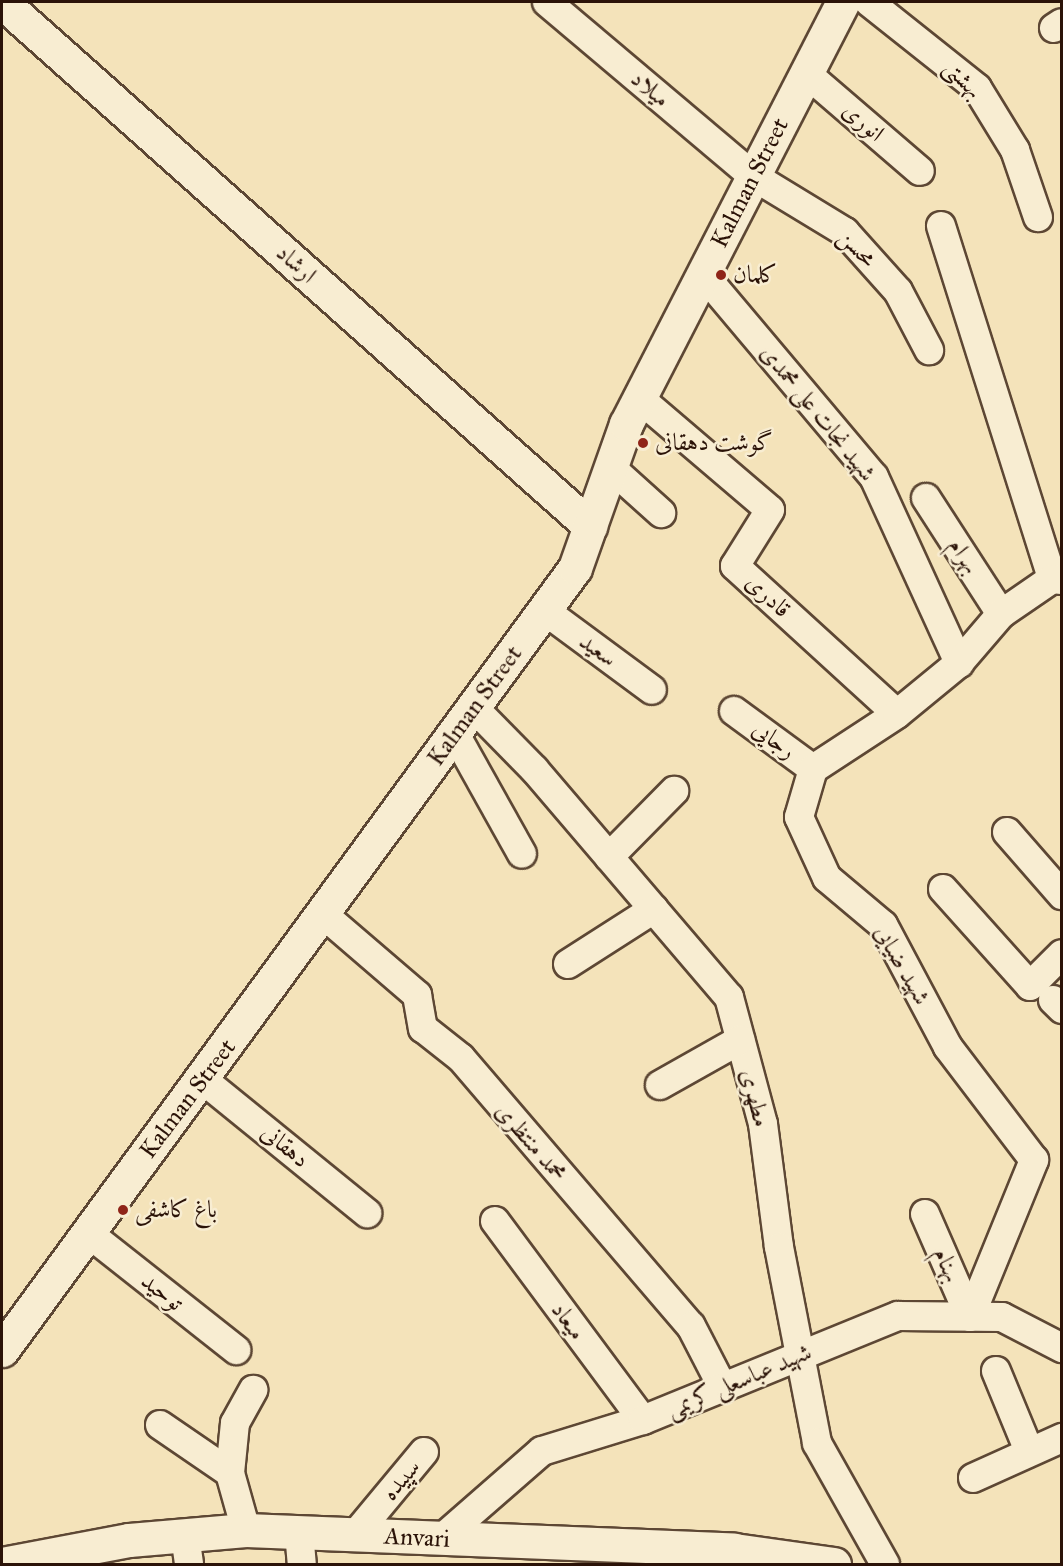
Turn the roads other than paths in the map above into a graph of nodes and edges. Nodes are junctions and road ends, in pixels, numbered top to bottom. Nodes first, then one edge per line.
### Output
1 (2, 2) edge
2 (547, 2) edge
3 (843, 2) edge
4 (869, 2) edge
5 (806, 73) junction
6 (920, 171) dead end
7 (753, 176) junction
8 (1038, 216) dead end
9 (941, 226) dead end
10 (703, 274) junction
11 (929, 350) dead end
12 (639, 398) junction
13 (610, 467) junction
14 (926, 498) dead end
15 (661, 513) dead end
16 (590, 526) junction
17 (1057, 580) edge
18 (544, 610) junction
19 (1001, 614) junction
20 (959, 663) junction
21 (652, 690) dead end
22 (474, 708) junction
23 (734, 711) dead end
24 (897, 714) junction
25 (455, 735) junction
26 (813, 770) junction
27 (674, 791) dead end
28 (1007, 832) dead end
29 (522, 854) dead end
30 (609, 856) junction
31 (943, 889) dead end
32 (1062, 895) edge
33 (654, 909) junction
34 (324, 915) junction
35 (1062, 954) edge
36 (568, 964) dead end
37 (1048, 998) edge
38 (740, 1040) junction
39 (202, 1079) junction
40 (660, 1085) dead end
41 (367, 1213) dead end
42 (924, 1214) dead end
43 (495, 1221) dead end
44 (88, 1233) junction
45 (970, 1317) junction
46 (1062, 1348) edge
47 (2, 1350) edge
48 (236, 1350) dead end
49 (799, 1355) junction
50 (996, 1371) dead end
51 (723, 1388) junction
52 (253, 1390) dead end
53 (643, 1420) junction
54 (160, 1425) dead end
55 (1062, 1438) edge
56 (1029, 1451) junction
57 (424, 1452) dead end
58 (230, 1473) junction
59 (973, 1478) dead end
60 (246, 1530) junction
61 (299, 1533) junction
62 (355, 1535) junction
63 (441, 1539) junction
64 (187, 1550) edge
65 (95, 1555) edge
66 (564, 1555) edge
67 (2, 1564) edge
68 (302, 1564) edge
69 (834, 1564) edge
70 (885, 1564) edge

1 - 16 street, ارشاد
2 - 7 street, میلاد
3 - 5 street, Kalman Street
4 - 8 street, بهشتی
5 - 6 street, انوری
5 - 7 street, Kalman Street
7 - 10 street, Kalman Street
7 - 11 street, محسن
9 - 17 street
10 - 12 street, Kalman Street
10 - 20 street, شهید نجات علی محمدی
12 - 13 street, Kalman Street
12 - 24 street, قادری
13 - 15 street
13 - 16 street, Kalman Street
14 - 19 street, بهرام
16 - 18 street, Kalman Street
17 - 19 street
18 - 21 street, سعید
18 - 22 street, Kalman Street
19 - 20 street
20 - 24 street
22 - 25 street, Kalman Street
22 - 30 street, مطهری
23 - 26 street, رجایی
24 - 26 street
25 - 29 street
25 - 34 street, Kalman Street
26 - 45 street, شهید ضیایی
27 - 30 street
28 - 32 street
30 - 33 street, مطهری
31 - 37 street
33 - 36 street
33 - 38 street, مطهری
34 - 39 street, Kalman Street
34 - 51 street, محمد منتظری
35 - 37 street
38 - 40 street
38 - 49 street, مطهری
39 - 41 street, دهقانی
39 - 44 street, Kalman Street
42 - 45 street, بهنام
43 - 53 street, میعاد
44 - 47 street, Kalman Street
44 - 48 street, توحید
45 - 46 street, شهید عباسعلی کریمی
45 - 49 street, شهید عباسعلی کریمی
49 - 51 street, شهید عباسعلی کریمی
49 - 70 street, مطهری
50 - 56 street
51 - 53 street, شهید عباسعلی کریمی
52 - 58 street
53 - 63 street, شهید عباسعلی کریمی
54 - 58 street
55 - 56 street
56 - 59 street
57 - 62 street, سپیده
58 - 60 street
60 - 61 street, Anvari
60 - 64 street, Anvari
61 - 62 street, Anvari
61 - 68 street
62 - 63 street, Anvari
63 - 66 street, Anvari
64 - 65 street, Anvari
65 - 67 street, Anvari
66 - 69 street, Anvari

